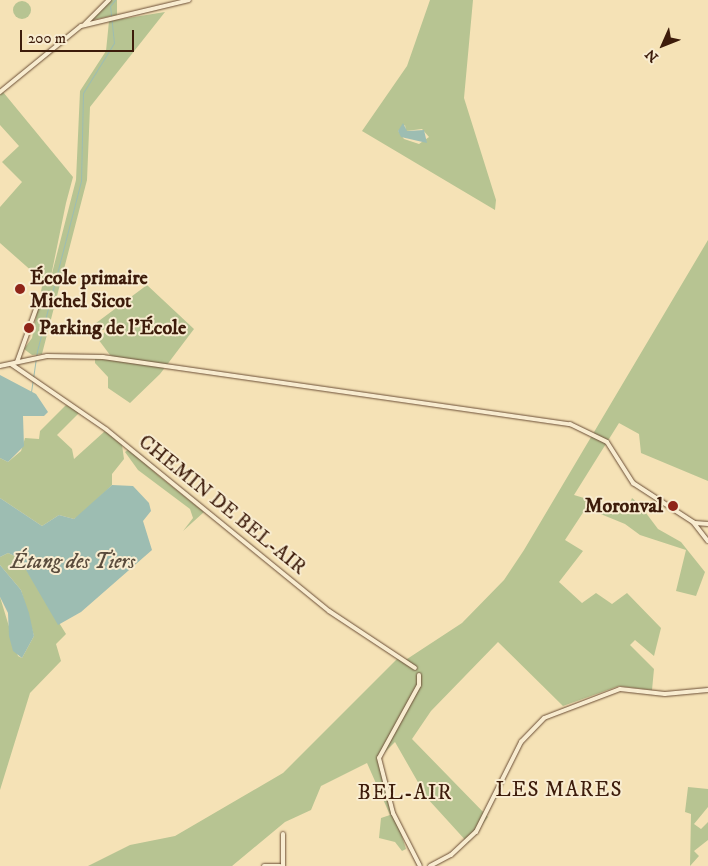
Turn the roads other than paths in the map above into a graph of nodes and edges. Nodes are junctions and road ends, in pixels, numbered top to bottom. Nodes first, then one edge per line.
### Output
1 (189, 0) edge
2 (107, 1) edge
3 (85, 24) junction
4 (1, 92) edge
5 (37, 306) dead end
6 (17, 362) junction
7 (11, 364) junction
8 (0, 365) edge
9 (694, 523) junction
10 (708, 524) edge
11 (708, 541) edge
12 (415, 668) dead end
13 (419, 675) dead end
14 (708, 690) edge
15 (283, 834) dead end
16 (264, 866) edge
17 (281, 866) edge
18 (420, 866) edge
19 (430, 866) edge

1 - 3 street
2 - 3 street
3 - 4 street
5 - 6 street
6 - 7 street
6 - 9 street
7 - 8 street
7 - 12 street, CHEMIN DE BEL-AIR
9 - 10 street
9 - 11 street
13 - 18 street
14 - 19 street
15 - 17 street
16 - 17 street

